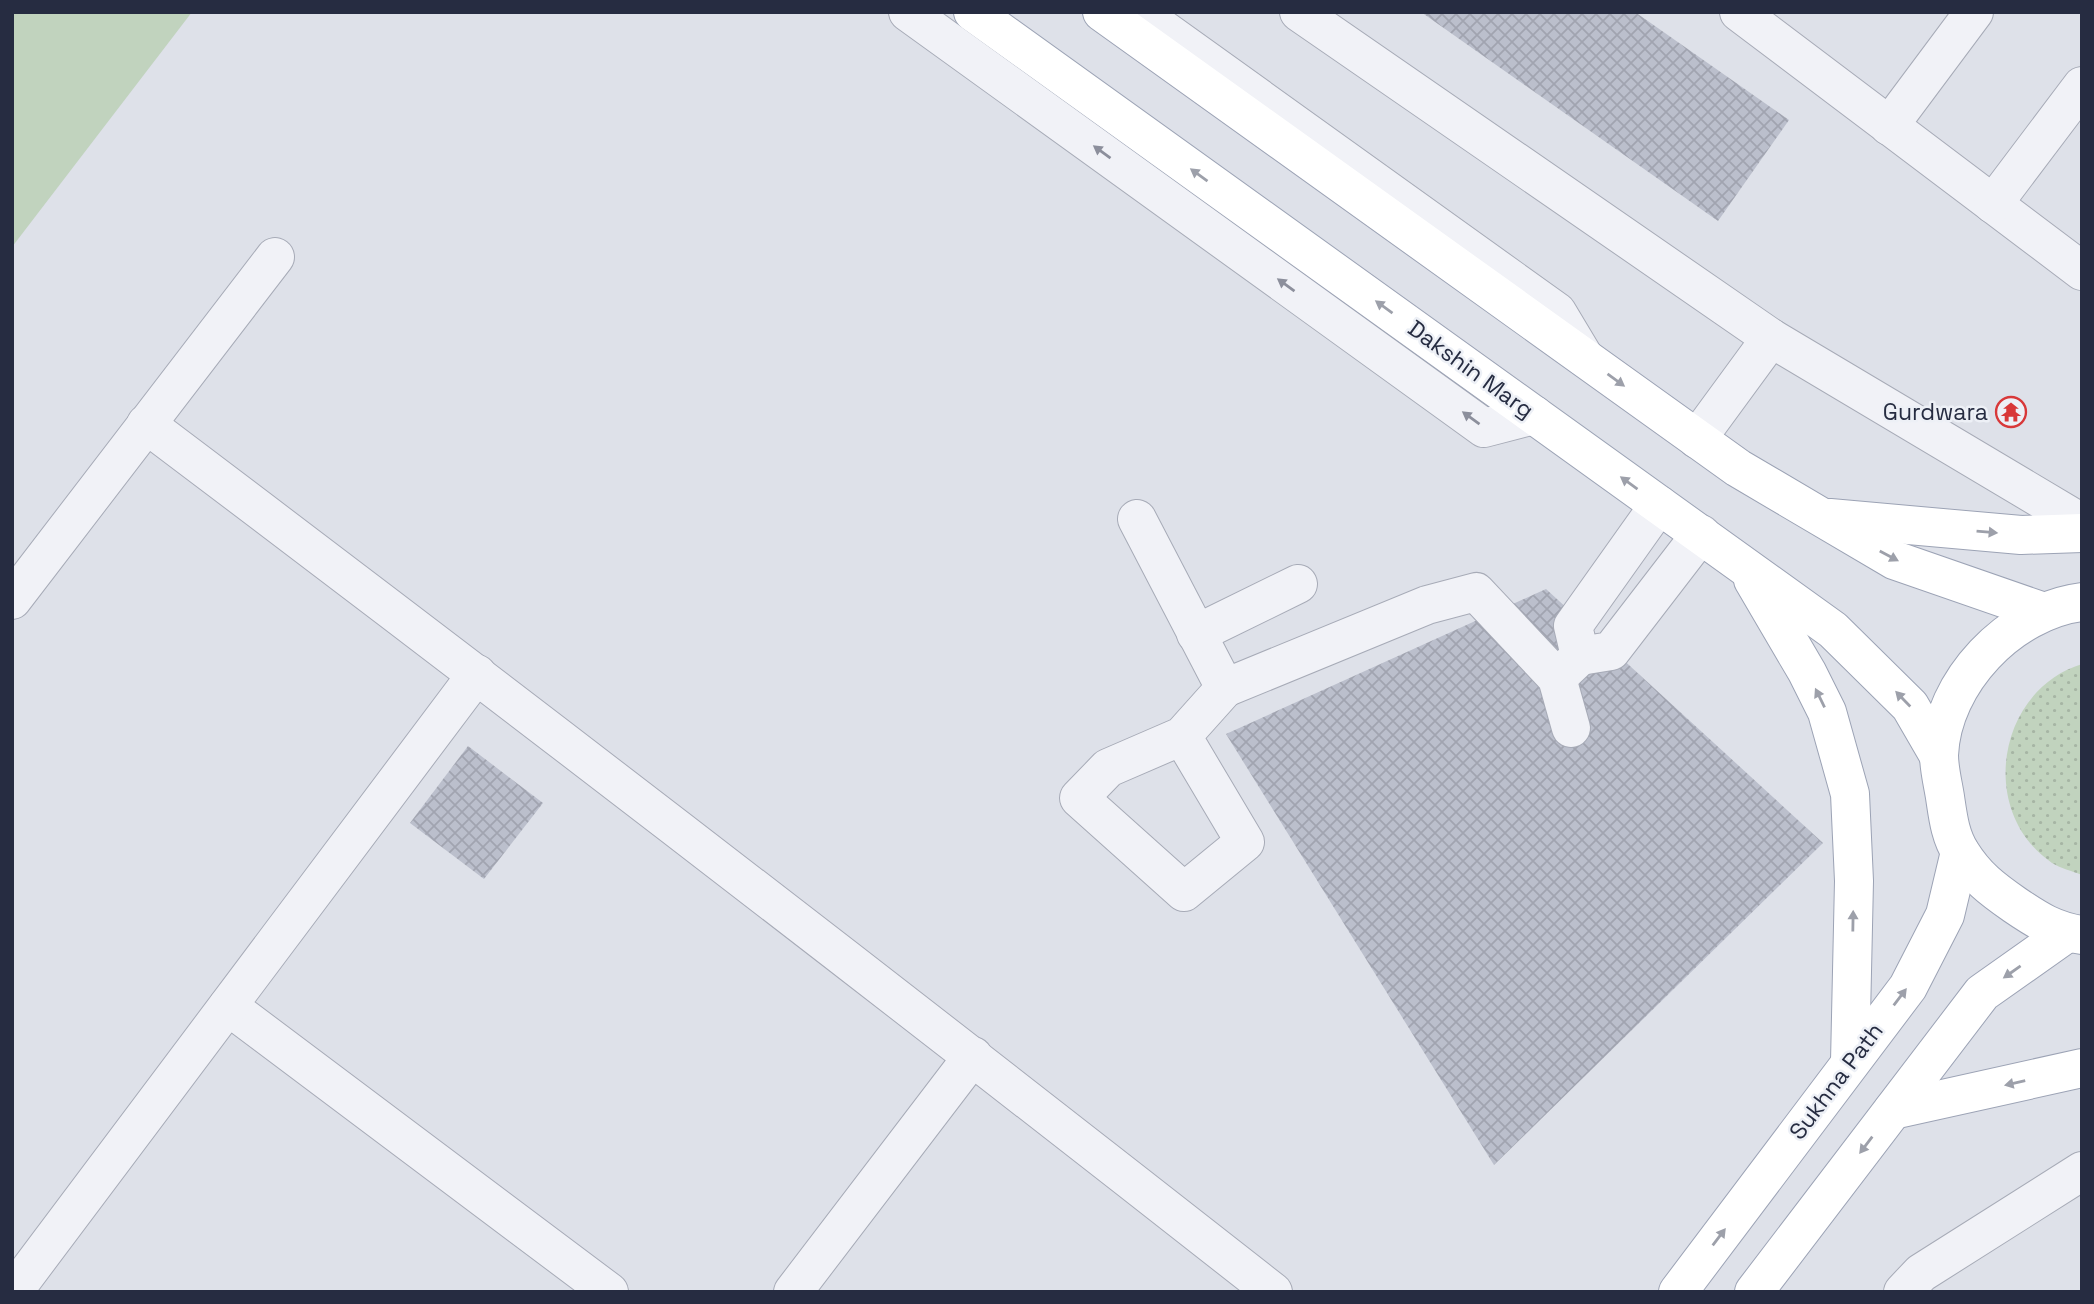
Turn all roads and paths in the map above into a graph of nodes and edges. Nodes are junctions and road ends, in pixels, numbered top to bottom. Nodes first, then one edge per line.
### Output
1 (908, 12) edge
2 (973, 12) edge
3 (1102, 12) edge
4 (1139, 12) edge
5 (1299, 12) edge
6 (1738, 12) edge
7 (1968, 15) edge
8 (2082, 86) edge
9 (1889, 126) junction
10 (1993, 204) junction
11 (275, 257) dead end
12 (2082, 271) edge
13 (1772, 338) junction
14 (1584, 357) junction
15 (1534, 415) junction
16 (146, 425) junction
17 (1697, 439) junction
18 (1659, 505) junction
19 (1821, 517) junction
20 (1137, 519) dead end
21 (2082, 520) edge
22 (2082, 533) edge
23 (1700, 534) junction
24 (1745, 566) junction
25 (1298, 584) dead end
26 (12, 600) edge
27 (2082, 602) edge
28 (2044, 612) junction
29 (1196, 634) junction
30 (1568, 667) junction
31 (477, 674) junction
32 (1225, 688) junction
33 (1571, 728) dead end
34 (1182, 736) dead end
35 (1939, 756) junction
36 (1960, 852) junction
37 (2075, 934) edge
38 (228, 1006) junction
39 (973, 1056) junction
40 (1850, 1062) junction
41 (2082, 1068) edge
42 (1893, 1110) junction
43 (2082, 1171) edge
44 (13, 1292) edge
45 (609, 1292) edge
46 (793, 1292) edge
47 (1273, 1292) edge
48 (1678, 1292) edge
49 (1754, 1292) edge
50 (1903, 1292) edge

15 -> 1 street
15 -> 2 main road, Dakshin Marg
3 - 14 main road
4 - 14 street
5 - 13 street
6 - 9 street
7 - 9 street
8 - 10 street
9 - 10 street
10 - 12 street
11 - 16 street
13 - 17 street
13 - 21 street
14 -> 17 main road
18 -> 15 main road, Dakshin Marg
16 - 26 street
16 - 31 street
17 - 19 main road
18 - 23 main road, Dakshin Marg
18 - 30 street
19 -> 22 main road
19 -> 28 main road
20 - 29 street
23 - 24 main road, Dakshin Marg
23 - 30 street
35 -> 24 main road, Dakshin Marg
40 -> 24 main road
25 - 29 street
27 - 28 main road
28 - 35 main road
29 - 32 street
30 - 32 street
30 - 33 street
31 - 38 street
31 - 39 street
32 - 34 street
35 - 36 main road
36 - 37 main road
40 -> 36 main road, Sukhna Path
37 -> 42 main road
38 - 44 street
38 - 45 street
39 - 46 street
39 - 47 street
48 -> 40 main road, Sukhna Path
41 -> 42 main road
42 -> 49 main road
43 - 50 street

